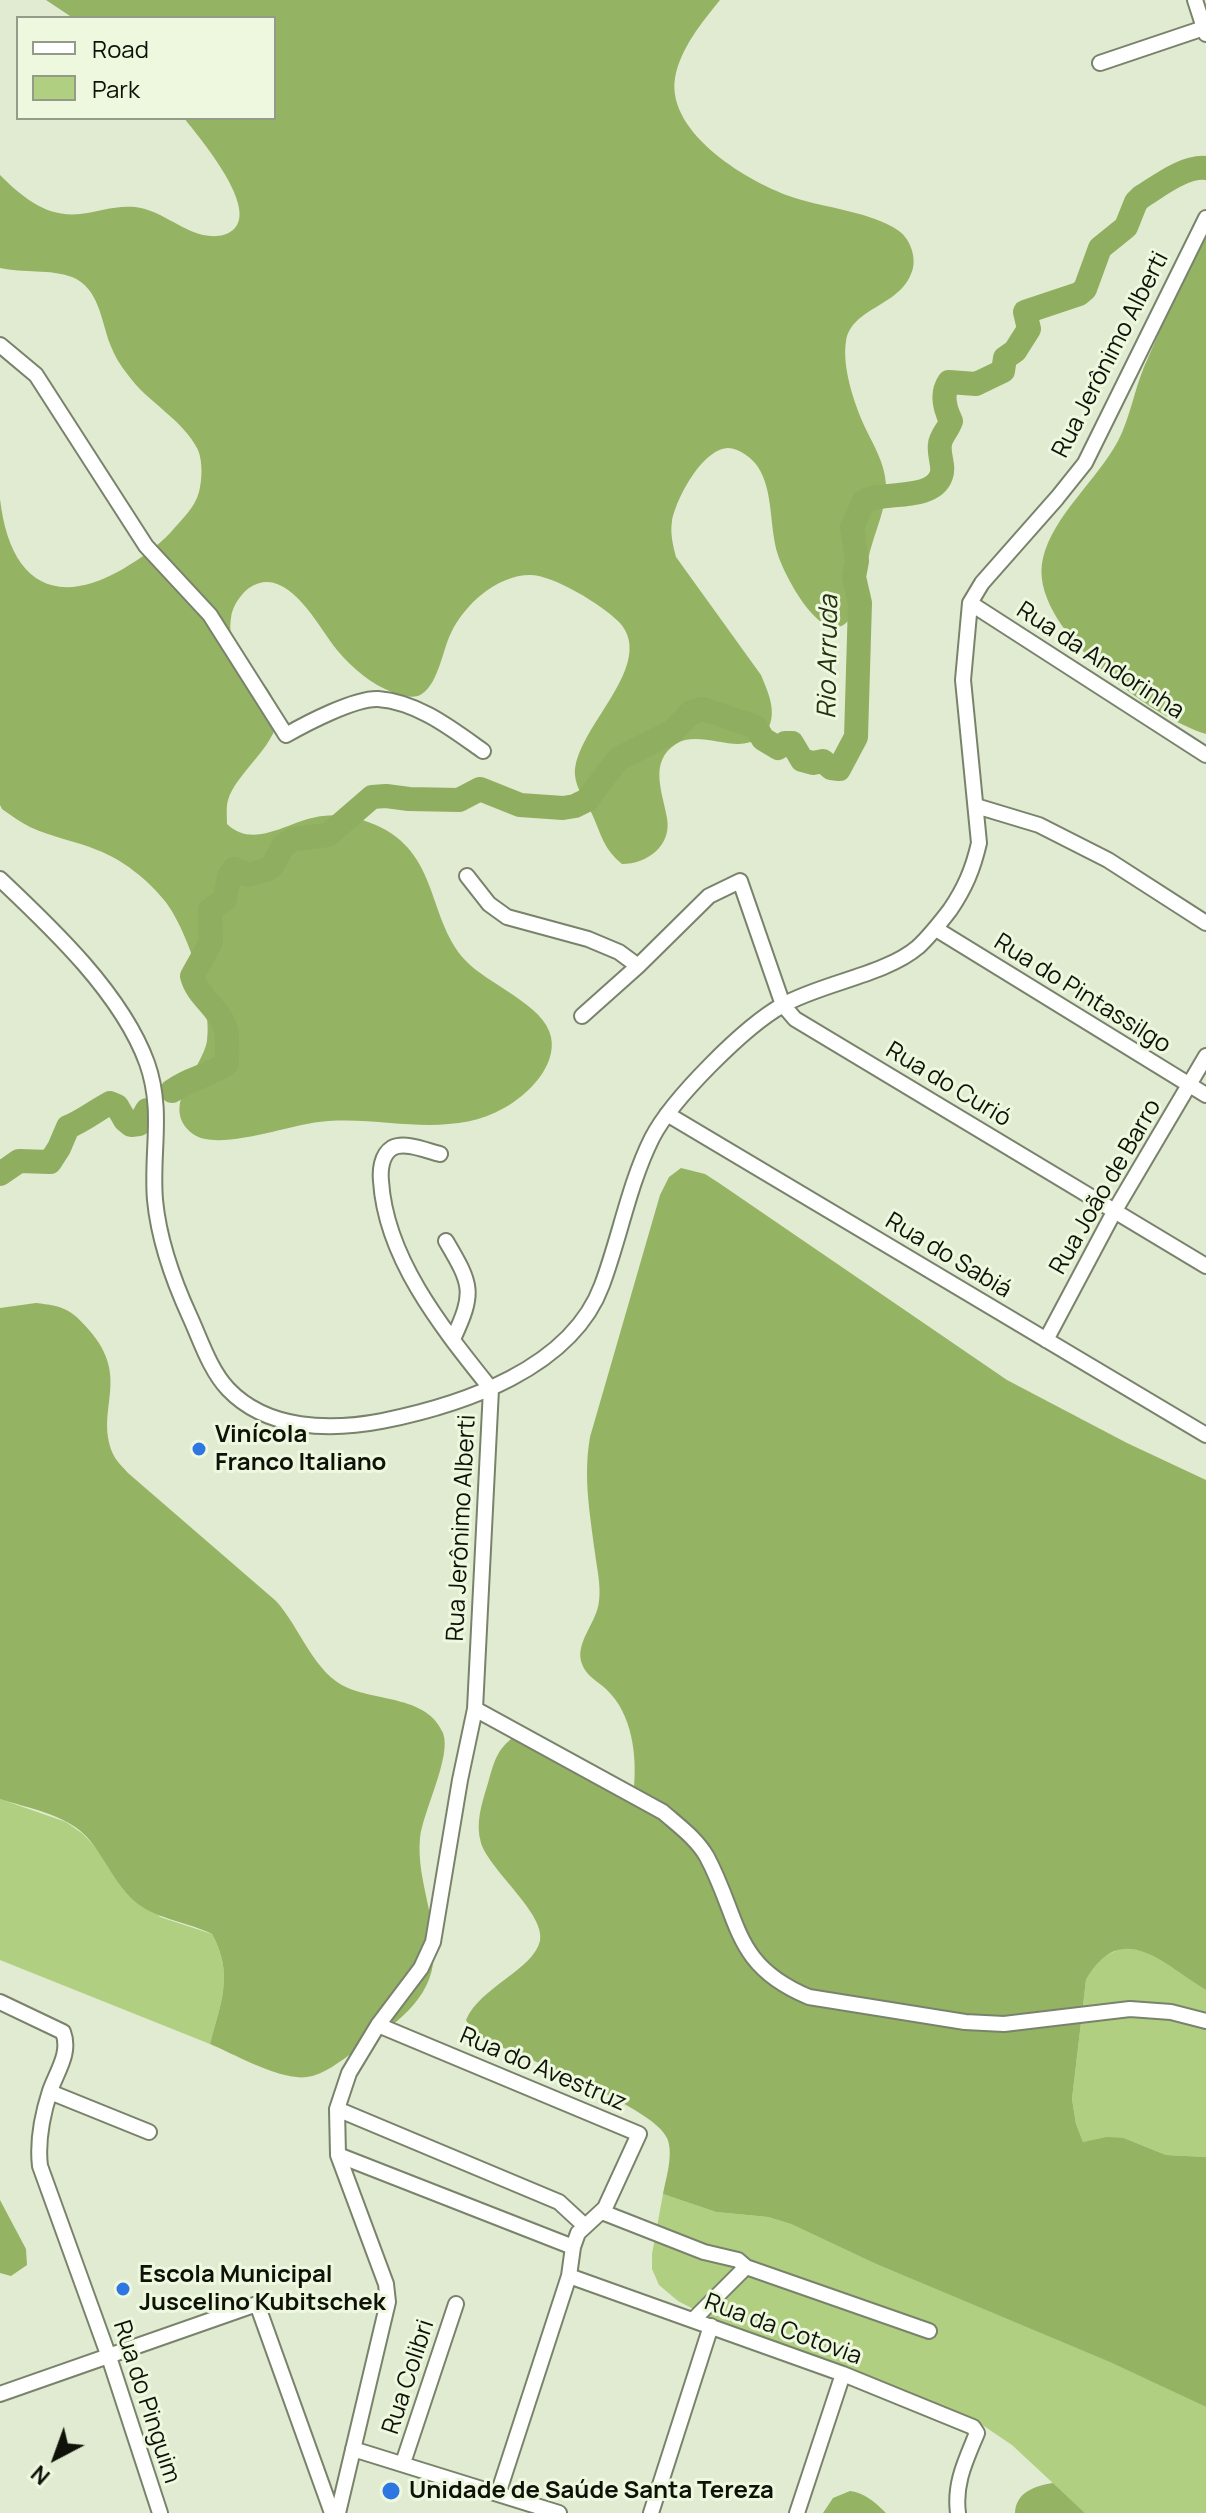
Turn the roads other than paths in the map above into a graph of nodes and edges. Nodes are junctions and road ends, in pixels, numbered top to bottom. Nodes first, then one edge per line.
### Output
1 (1195, 0) edge
2 (1205, 31) edge
3 (1100, 63) dead end
4 (1206, 218) edge
5 (0, 345) edge
6 (970, 603) junction
7 (483, 751) dead end
8 (1206, 755) edge
9 (976, 806) junction
10 (467, 876) dead end
11 (0, 879) edge
12 (1206, 923) edge
13 (936, 929) junction
14 (638, 966) junction
15 (783, 1005) junction
16 (582, 1016) dead end
17 (1206, 1056) edge
18 (1189, 1085) junction
19 (1206, 1095) edge
20 (667, 1114) junction
21 (440, 1154) dead end
22 (1114, 1212) junction
23 (446, 1241) dead end
24 (1206, 1266) edge
25 (453, 1339) junction
26 (1046, 1340) junction
27 (491, 1389) junction
28 (1206, 1435) edge
29 (475, 1709) junction
30 (0, 2002) edge
31 (1206, 2021) edge
32 (378, 2025) junction
33 (50, 2092) junction
34 (337, 2109) junction
35 (149, 2132) dead end
36 (338, 2155) junction
37 (602, 2212) junction
38 (585, 2226) junction
39 (573, 2247) junction
40 (746, 2267) junction
41 (569, 2276) junction
42 (456, 2304) dead end
43 (693, 2320) junction
44 (711, 2326) junction
45 (929, 2331) dead end
46 (109, 2357) junction
47 (843, 2374) junction
48 (0, 2394) edge
49 (353, 2449) junction
50 (403, 2463) junction
51 (498, 2494) junction
52 (160, 2513) edge
53 (335, 2513) edge
54 (559, 2513) edge
55 (651, 2513) edge
56 (797, 2513) edge
57 (958, 2513) edge

1 - 2 street
2 - 3 street
4 - 6 street, Rua Jerônimo Alberti
5 - 7 street
6 - 8 street, Rua da Andorinha
6 - 9 street, Rua Jerônimo Alberti
9 - 12 street
9 - 13 street, Rua Jerônimo Alberti
10 - 14 street
11 - 27 street
13 - 15 street, Rua Jerônimo Alberti
13 - 18 street, Rua do Pintassilgo
14 - 15 street
14 - 16 street
15 - 20 street, Rua Jerônimo Alberti
15 - 22 street, Rua do Curió
17 - 18 street, Rua João de Barro
18 - 19 street, Rua do Pintassilgo
18 - 22 street, Rua João de Barro
20 - 26 street, Rua do Sabiá
20 - 27 street, Rua Jerônimo Alberti
21 - 25 street
22 - 24 street, Rua do Curió
22 - 26 street, Rua João de Barro
23 - 25 street
25 - 27 street
26 - 28 street, Rua do Sabiá
27 - 29 street, Rua Jerônimo Alberti
29 - 31 street
29 - 32 street, Rua Jerônimo Alberti
30 - 33 street, Rua do Pinguim
32 - 34 street, Rua Jerônimo Alberti
32 - 37 street, Rua do Avestruz
33 - 35 street
33 - 46 street, Rua do Pinguim
34 - 36 street, Rua Jerônimo Alberti
34 - 38 street
36 - 39 street
36 - 49 street, Rua Jerônimo Alberti
37 - 38 street, Rua do Avestruz
37 - 40 street
38 - 39 street, Rua do Avestruz
39 - 41 street, Rua do Avestruz
40 - 43 street
40 - 45 street
41 - 43 street, Rua da Cotovia
41 - 51 street, Rua do Avestruz
42 - 50 street, Rua Colibri
43 - 44 street, Rua da Cotovia
44 - 47 street, Rua da Cotovia
44 - 55 street
46 - 48 street
46 - 52 street, Rua do Pinguim
46 - 53 street
47 - 56 street
47 - 57 street, Rua da Cotovia
49 - 50 street
49 - 53 street, Rua Jerônimo Alberti
50 - 51 street
51 - 54 street

